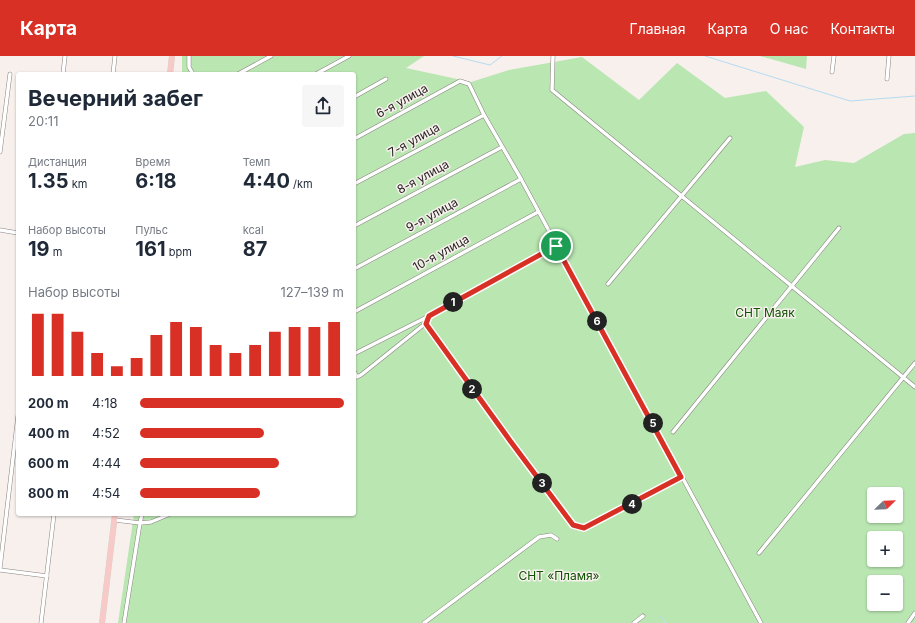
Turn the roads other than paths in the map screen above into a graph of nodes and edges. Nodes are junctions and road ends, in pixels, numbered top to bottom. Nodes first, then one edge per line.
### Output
1 (65, 56) edge
2 (115, 56) edge
3 (172, 56) edge
4 (193, 56) edge
5 (271, 56) edge
6 (349, 56) edge
7 (553, 56) edge
8 (834, 56) edge
9 (889, 56) edge
10 (189, 57) edge
11 (63, 72) edge
12 (113, 72) edge
13 (170, 72) edge
14 (192, 72) edge
15 (242, 72) edge
16 (320, 72) edge
17 (832, 72) dead end
18 (10, 74) dead end
19 (386, 79) dead end
20 (886, 79) dead end
21 (356, 95) edge
22 (484, 115) junction
23 (356, 138) edge
24 (730, 138) dead end
25 (502, 147) junction
26 (0, 152) edge
27 (520, 179) junction
28 (356, 183) edge
29 (680, 196) junction
30 (538, 212) junction
31 (356, 225) edge
32 (839, 228) dead end
33 (0, 230) edge
34 (16, 233) edge
35 (556, 246) junction
36 (356, 268) edge
37 (608, 284) dead end
38 (792, 287) junction
39 (356, 311) edge
40 (429, 316) junction
41 (426, 324) junction
42 (356, 353) edge
43 (915, 363) edge
44 (356, 378) edge
45 (904, 378) junction
46 (915, 387) edge
47 (673, 432) dead end
48 (16, 433) edge
49 (681, 477) junction
50 (54, 516) edge
51 (142, 516) edge
52 (165, 516) edge
53 (115, 517) edge
54 (140, 523) junction
55 (557, 539) dead end
56 (759, 554) dead end
57 (0, 569) edge
58 (47, 576) junction
59 (915, 613) edge
60 (643, 616) dead end
61 (41, 623) edge
62 (102, 623) edge
63 (124, 623) edge
64 (424, 623) edge
65 (634, 623) edge
66 (761, 623) edge
67 (908, 623) edge

1 - 11 street
2 - 12 street
3 - 13 main road
4 - 10 street
5 - 15 street
6 - 16 street
7 - 29 street
8 - 17 street
9 - 20 street
10 - 14 street
18 - 26 street
19 - 21 street
22 - 23 street, 6-я улица
22 - 25 street
22 - 28 street, 7-я улица
24 - 29 street
25 - 27 street
25 - 31 street, 8-я улица
27 - 30 street
27 - 36 street, 9-я улица
29 - 37 street
29 - 38 street
30 - 35 street
30 - 39 street, 10-я улица
32 - 38 street
33 - 34 street
35 - 40 street
35 - 49 street
38 - 45 street
38 - 47 street
40 - 41 street
40 - 42 street
41 - 44 street
41 - 49 street
43 - 45 street
45 - 46 street
45 - 56 street
48 - 57 street
49 - 66 street
50 - 58 street
51 - 54 street
52 - 54 street
53 - 54 street
53 - 62 main road
54 - 63 street
55 - 64 street
57 - 58 street
58 - 61 street
59 - 67 street
60 - 65 street

